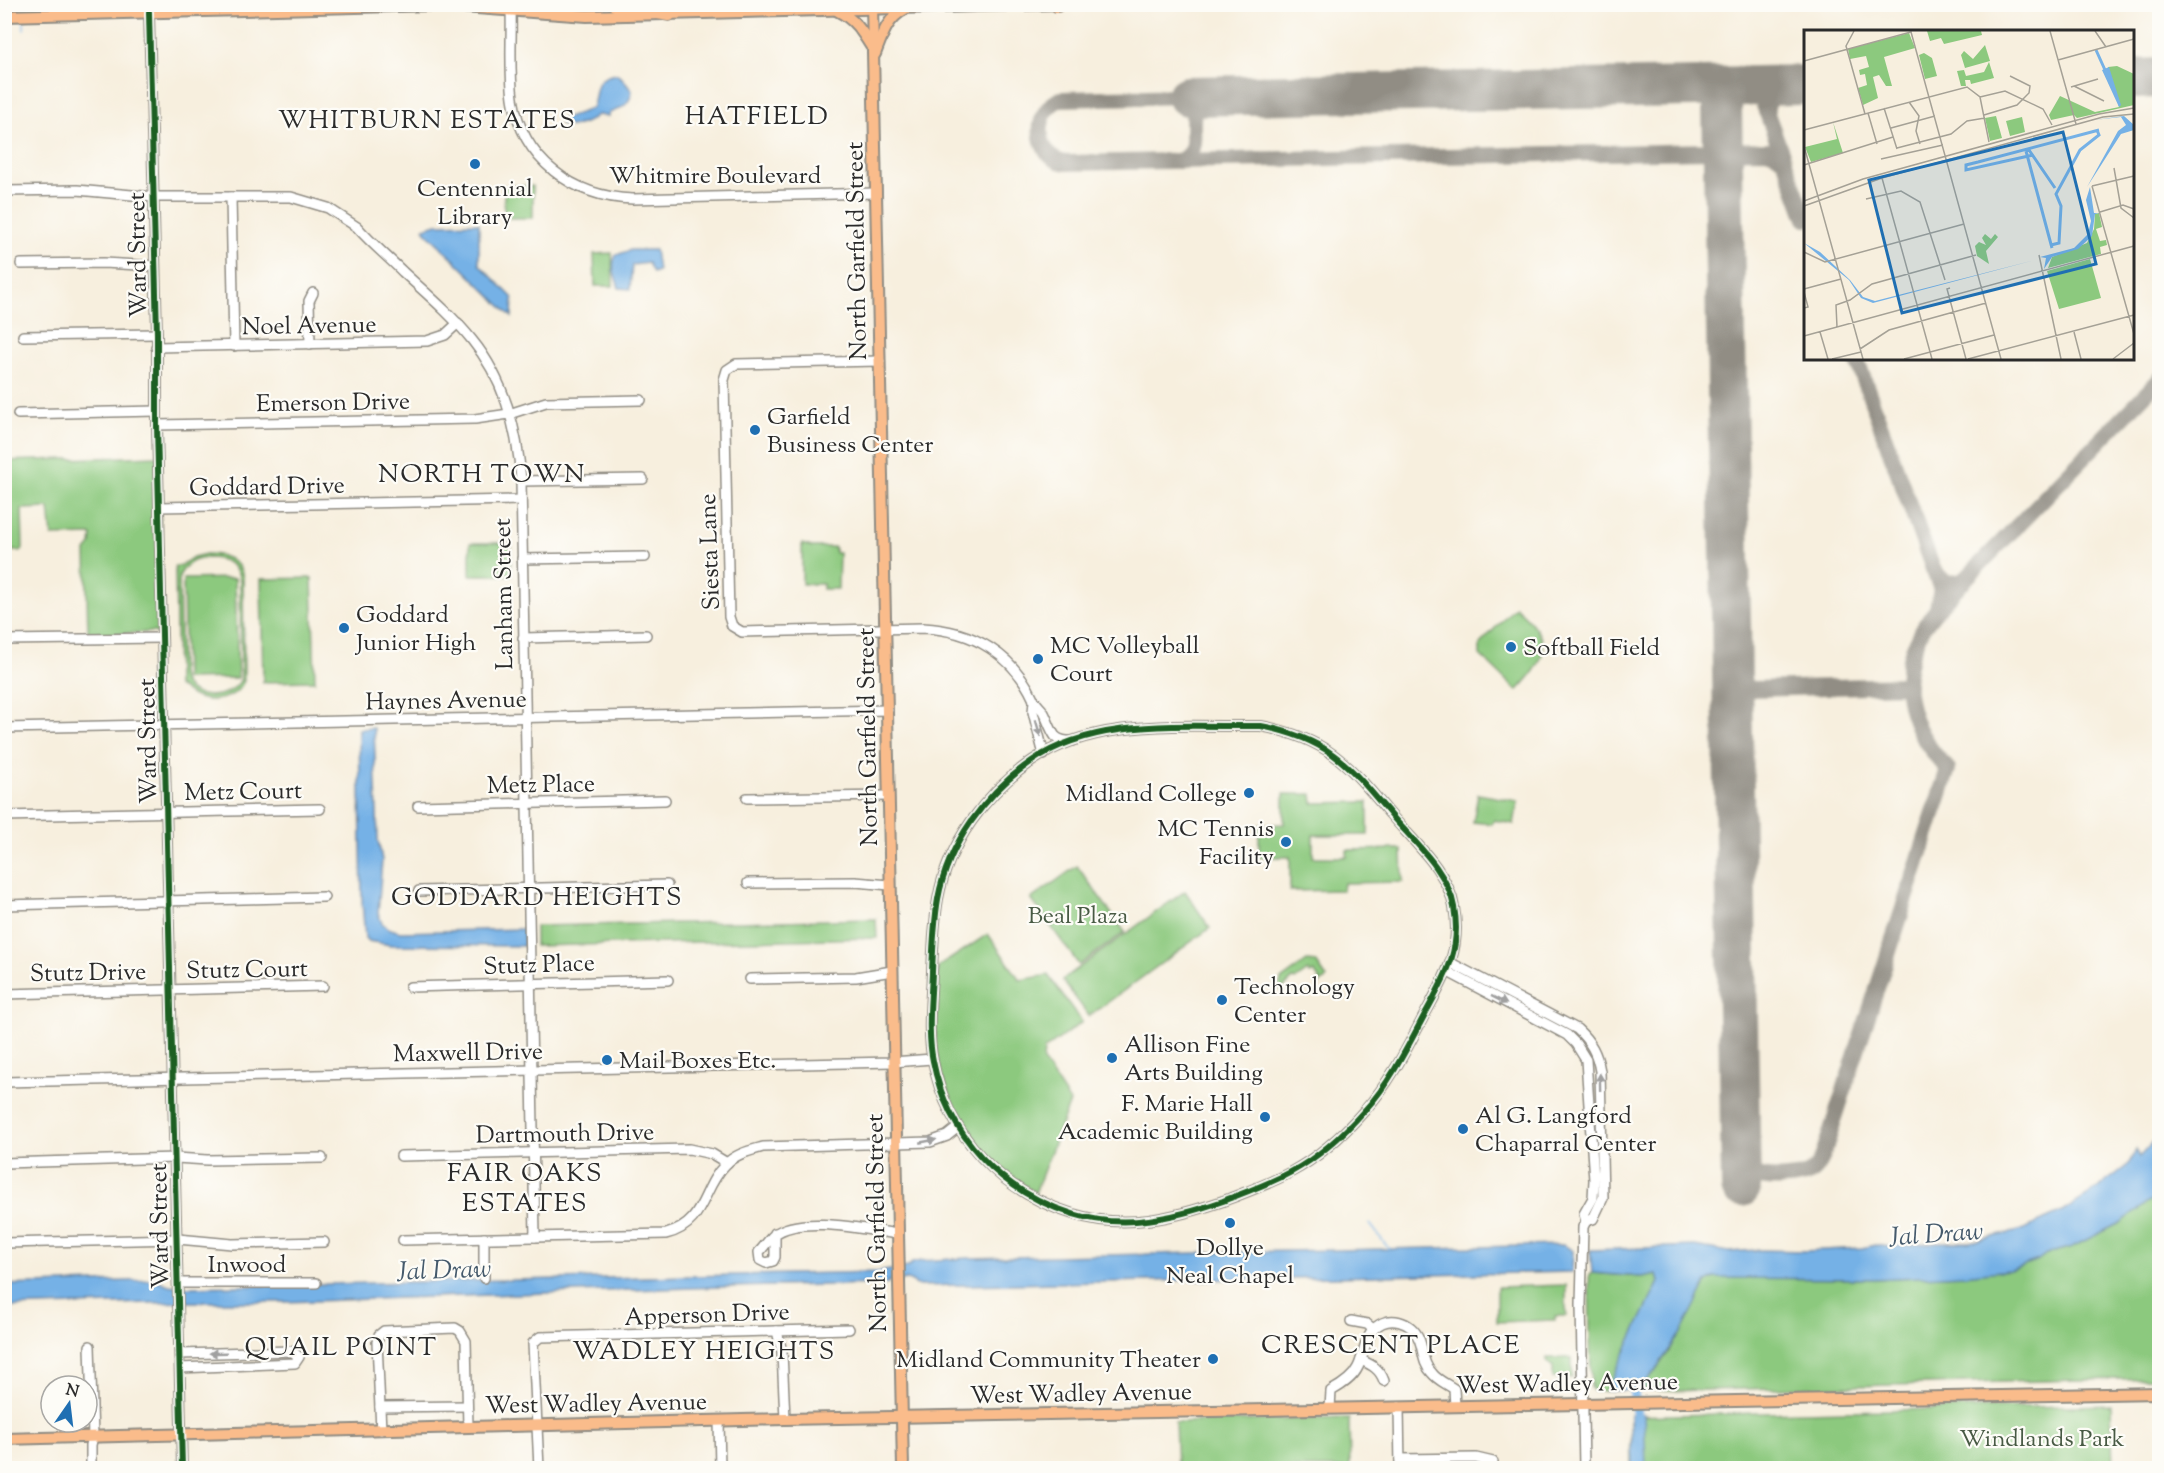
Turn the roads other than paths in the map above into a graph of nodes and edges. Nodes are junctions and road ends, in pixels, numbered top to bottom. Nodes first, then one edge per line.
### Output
1 (615, 4) edge
2 (1057, 4) edge
3 (872, 6) edge
4 (904, 6) edge
5 (838, 7) edge
6 (511, 10) junction
7 (149, 12) junction
8 (669, 14) junction
9 (4, 16) edge
10 (872, 48) junction
11 (872, 59) junction
12 (4, 191) edge
13 (876, 193) junction
14 (154, 197) junction
15 (231, 197) junction
16 (21, 264) dead end
17 (155, 266) junction
18 (313, 293) dead end
19 (458, 323) junction
20 (157, 334) junction
21 (23, 336) dead end
22 (310, 344) junction
23 (234, 346) junction
24 (156, 347) junction
25 (880, 361) junction
26 (641, 400) dead end
27 (157, 411) junction
28 (18, 414) dead end
29 (509, 414) junction
30 (157, 425) junction
31 (643, 479) dead end
32 (521, 481) junction
33 (520, 500) junction
34 (159, 507) junction
35 (645, 557) dead end
36 (522, 559) junction
37 (886, 629) junction
38 (646, 635) dead end
39 (162, 638) junction
40 (523, 638) junction
41 (4, 640) edge
42 (1034, 700) junction
43 (888, 710) junction
44 (525, 718) junction
45 (165, 725) junction
46 (4, 728) edge
47 (1073, 741) junction
48 (1044, 755) junction
49 (888, 796) junction
50 (747, 798) dead end
51 (665, 800) dead end
52 (527, 804) junction
53 (418, 806) dead end
54 (320, 809) dead end
55 (167, 813) junction
56 (4, 816) edge
57 (748, 883) dead end
58 (667, 885) dead end
59 (890, 885) junction
60 (529, 888) junction
61 (419, 891) dead end
62 (324, 897) dead end
63 (169, 901) junction
64 (4, 905) edge
65 (1449, 968) junction
66 (892, 971) junction
67 (750, 979) dead end
68 (668, 980) dead end
69 (530, 984) junction
70 (323, 986) dead end
71 (410, 987) dead end
72 (172, 990) junction
73 (4, 994) edge
74 (932, 1059) junction
75 (893, 1062) junction
76 (532, 1070) junction
77 (174, 1078) junction
78 (4, 1082) edge
79 (957, 1128) junction
80 (895, 1144) junction
81 (534, 1153) junction
82 (400, 1156) dead end
83 (176, 1158) junction
84 (322, 1158) dead end
85 (727, 1162) junction
86 (4, 1163) edge
87 (776, 1233) dead end
88 (897, 1234) junction
89 (535, 1237) junction
90 (484, 1238) junction
91 (178, 1239) junction
92 (403, 1240) dead end
93 (324, 1242) dead end
94 (4, 1243) edge
95 (484, 1278) dead end
96 (316, 1283) dead end
97 (179, 1284) junction
98 (1351, 1321) dead end
99 (849, 1329) dead end
100 (1374, 1329) junction
101 (777, 1331) junction
102 (90, 1346) dead end
103 (180, 1354) junction
104 (1361, 1360) junction
105 (180, 1368) junction
106 (1384, 1381) dead end
107 (2160, 1393) edge
108 (1583, 1403) junction
109 (467, 1406) junction
110 (1455, 1406) junction
111 (380, 1407) junction
112 (1399, 1407) junction
113 (1330, 1408) junction
114 (902, 1418) junction
115 (785, 1419) junction
116 (719, 1421) junction
117 (538, 1425) junction
118 (468, 1427) junction
119 (381, 1430) junction
120 (182, 1434) junction
121 (93, 1437) junction
122 (4, 1439) edge
123 (1493, 1462) dead end
124 (1400, 1464) edge
125 (91, 1468) edge
126 (182, 1468) edge
127 (539, 1468) edge
128 (720, 1468) edge
129 (903, 1468) edge
130 (1584, 1468) edge

1 - 8 highway
2 - 4 main road
3 - 4 main road
3 - 5 main road
3 - 10 main road, North Garfield Street
4 - 11 main road
5 - 8 main road
5 - 10 main road
6 - 7 main road
6 - 8 main road
6 - 13 street, Whitmire Boulevard
7 - 9 main road
7 - 14 street, Ward Street
10 - 11 main road, North Garfield Street
11 - 13 main road, North Garfield Street
12 - 14 street, Lanham Street
13 - 25 main road, North Garfield Street
14 - 15 street, Lanham Street
14 - 17 street, Ward Street
15 - 19 street, Lanham Street
15 - 23 street
16 - 17 street
17 - 20 street, Ward Street
18 - 22 street
19 - 22 street, Noel Avenue
19 - 29 street, Lanham Street
20 - 21 street
20 - 24 street, Ward Street
22 - 23 street, Noel Avenue
23 - 24 street, Noel Avenue
24 - 27 street, Ward Street
25 - 37 main road, North Garfield Street
25 - 37 street, Siesta Lane
26 - 29 street, Emerson Drive
27 - 28 street
27 - 30 street, Ward Street
29 - 30 street, Emerson Drive
29 - 32 street, Lanham Street
30 - 34 street, Ward Street
31 - 32 street
32 - 33 street, Lanham Street
33 - 34 street, Goddard Drive
33 - 36 street, Lanham Street
34 - 39 street, Ward Street
35 - 36 street
36 - 40 street, Lanham Street
37 - 42 street, Siesta Lane
37 - 43 main road, North Garfield Street
38 - 40 street
39 - 41 street
39 - 45 street, Ward Street
40 - 44 street, Lanham Street
42 - 47 street, Siesta Lane
42 -> 48 street, Siesta Lane
43 - 44 street, Haynes Avenue
43 - 49 main road, North Garfield Street
44 - 45 street, Haynes Avenue
44 - 52 street, Lanham Street
45 - 46 street, Haynes Avenue
45 - 55 street, Ward Street
47 - 48 street
47 - 65 street
48 - 74 street
49 - 50 street
49 - 59 main road, North Garfield Street
51 - 52 street, Metz Place
52 - 53 street, Metz Place
52 - 60 street, Lanham Street
54 - 55 street, Metz Court
55 - 56 street, Metz Court
55 - 63 street, Ward Street
57 - 59 street
58 - 60 street
59 - 66 main road, North Garfield Street
60 - 61 street
60 - 69 street, Lanham Street
62 - 63 street
63 - 64 street
63 - 72 street, Ward Street
65 - 79 street
65 - 108 street
66 - 67 street
66 - 75 main road, North Garfield Street
68 - 69 street, Stutz Place
69 - 71 street, Stutz Place
69 - 76 street, Lanham Street
70 - 72 street, Stutz Court
72 - 73 street, Stutz Drive
72 - 77 street, Ward Street
74 - 75 street, Maxwell Drive
74 - 79 street
75 - 76 street, Maxwell Drive
75 - 80 main road, North Garfield Street
76 - 77 street, Maxwell Drive
76 - 81 street, Lanham Street
77 - 78 street, Maxwell Drive
77 - 83 street, Ward Street
80 -> 79 street
80 - 85 street
80 - 88 main road, North Garfield Street
81 - 82 street, Dartmouth Drive
81 - 85 street, Dartmouth Drive
81 - 89 street, Lanham Street
83 - 84 street
83 - 86 street
83 - 91 street, Ward Street
85 - 89 street
87 - 88 street
88 - 114 main road, North Garfield Street
89 - 90 street
90 - 92 street
90 - 95 street
91 - 93 street
91 - 94 street
91 - 97 street, Ward Street
96 - 97 street, Inwood
97 - 103 street, Ward Street
98 - 100 street
99 - 101 street, Apperson Drive
100 - 104 street
100 - 110 street
101 - 115 street
101 - 117 street, Apperson Drive
102 - 121 street
103 - 105 street, Ward Street
105 -> 103 street
104 - 106 street
104 - 113 street
105 - 120 street, Ward Street
107 - 108 main road, West Wadley Avenue
108 - 110 main road, West Wadley Avenue
108 - 130 street
109 - 111 street, West Wadley Avenue
109 - 111 street
109 - 118 street
110 - 112 main road, West Wadley Avenue
111 - 119 street
112 - 113 main road, West Wadley Avenue
112 - 124 street
113 - 114 main road, West Wadley Avenue
114 - 115 main road, West Wadley Avenue
114 - 129 main road, North Garfield Street
115 - 116 main road, West Wadley Avenue
116 - 117 main road, West Wadley Avenue
116 - 128 street
117 - 118 main road, West Wadley Avenue
117 - 127 street
118 - 119 main road, West Wadley Avenue
119 - 120 main road, West Wadley Avenue
120 - 121 main road, West Wadley Avenue
120 - 126 street, Ward Street
121 - 122 main road, West Wadley Avenue
121 - 125 street
123 - 124 street

